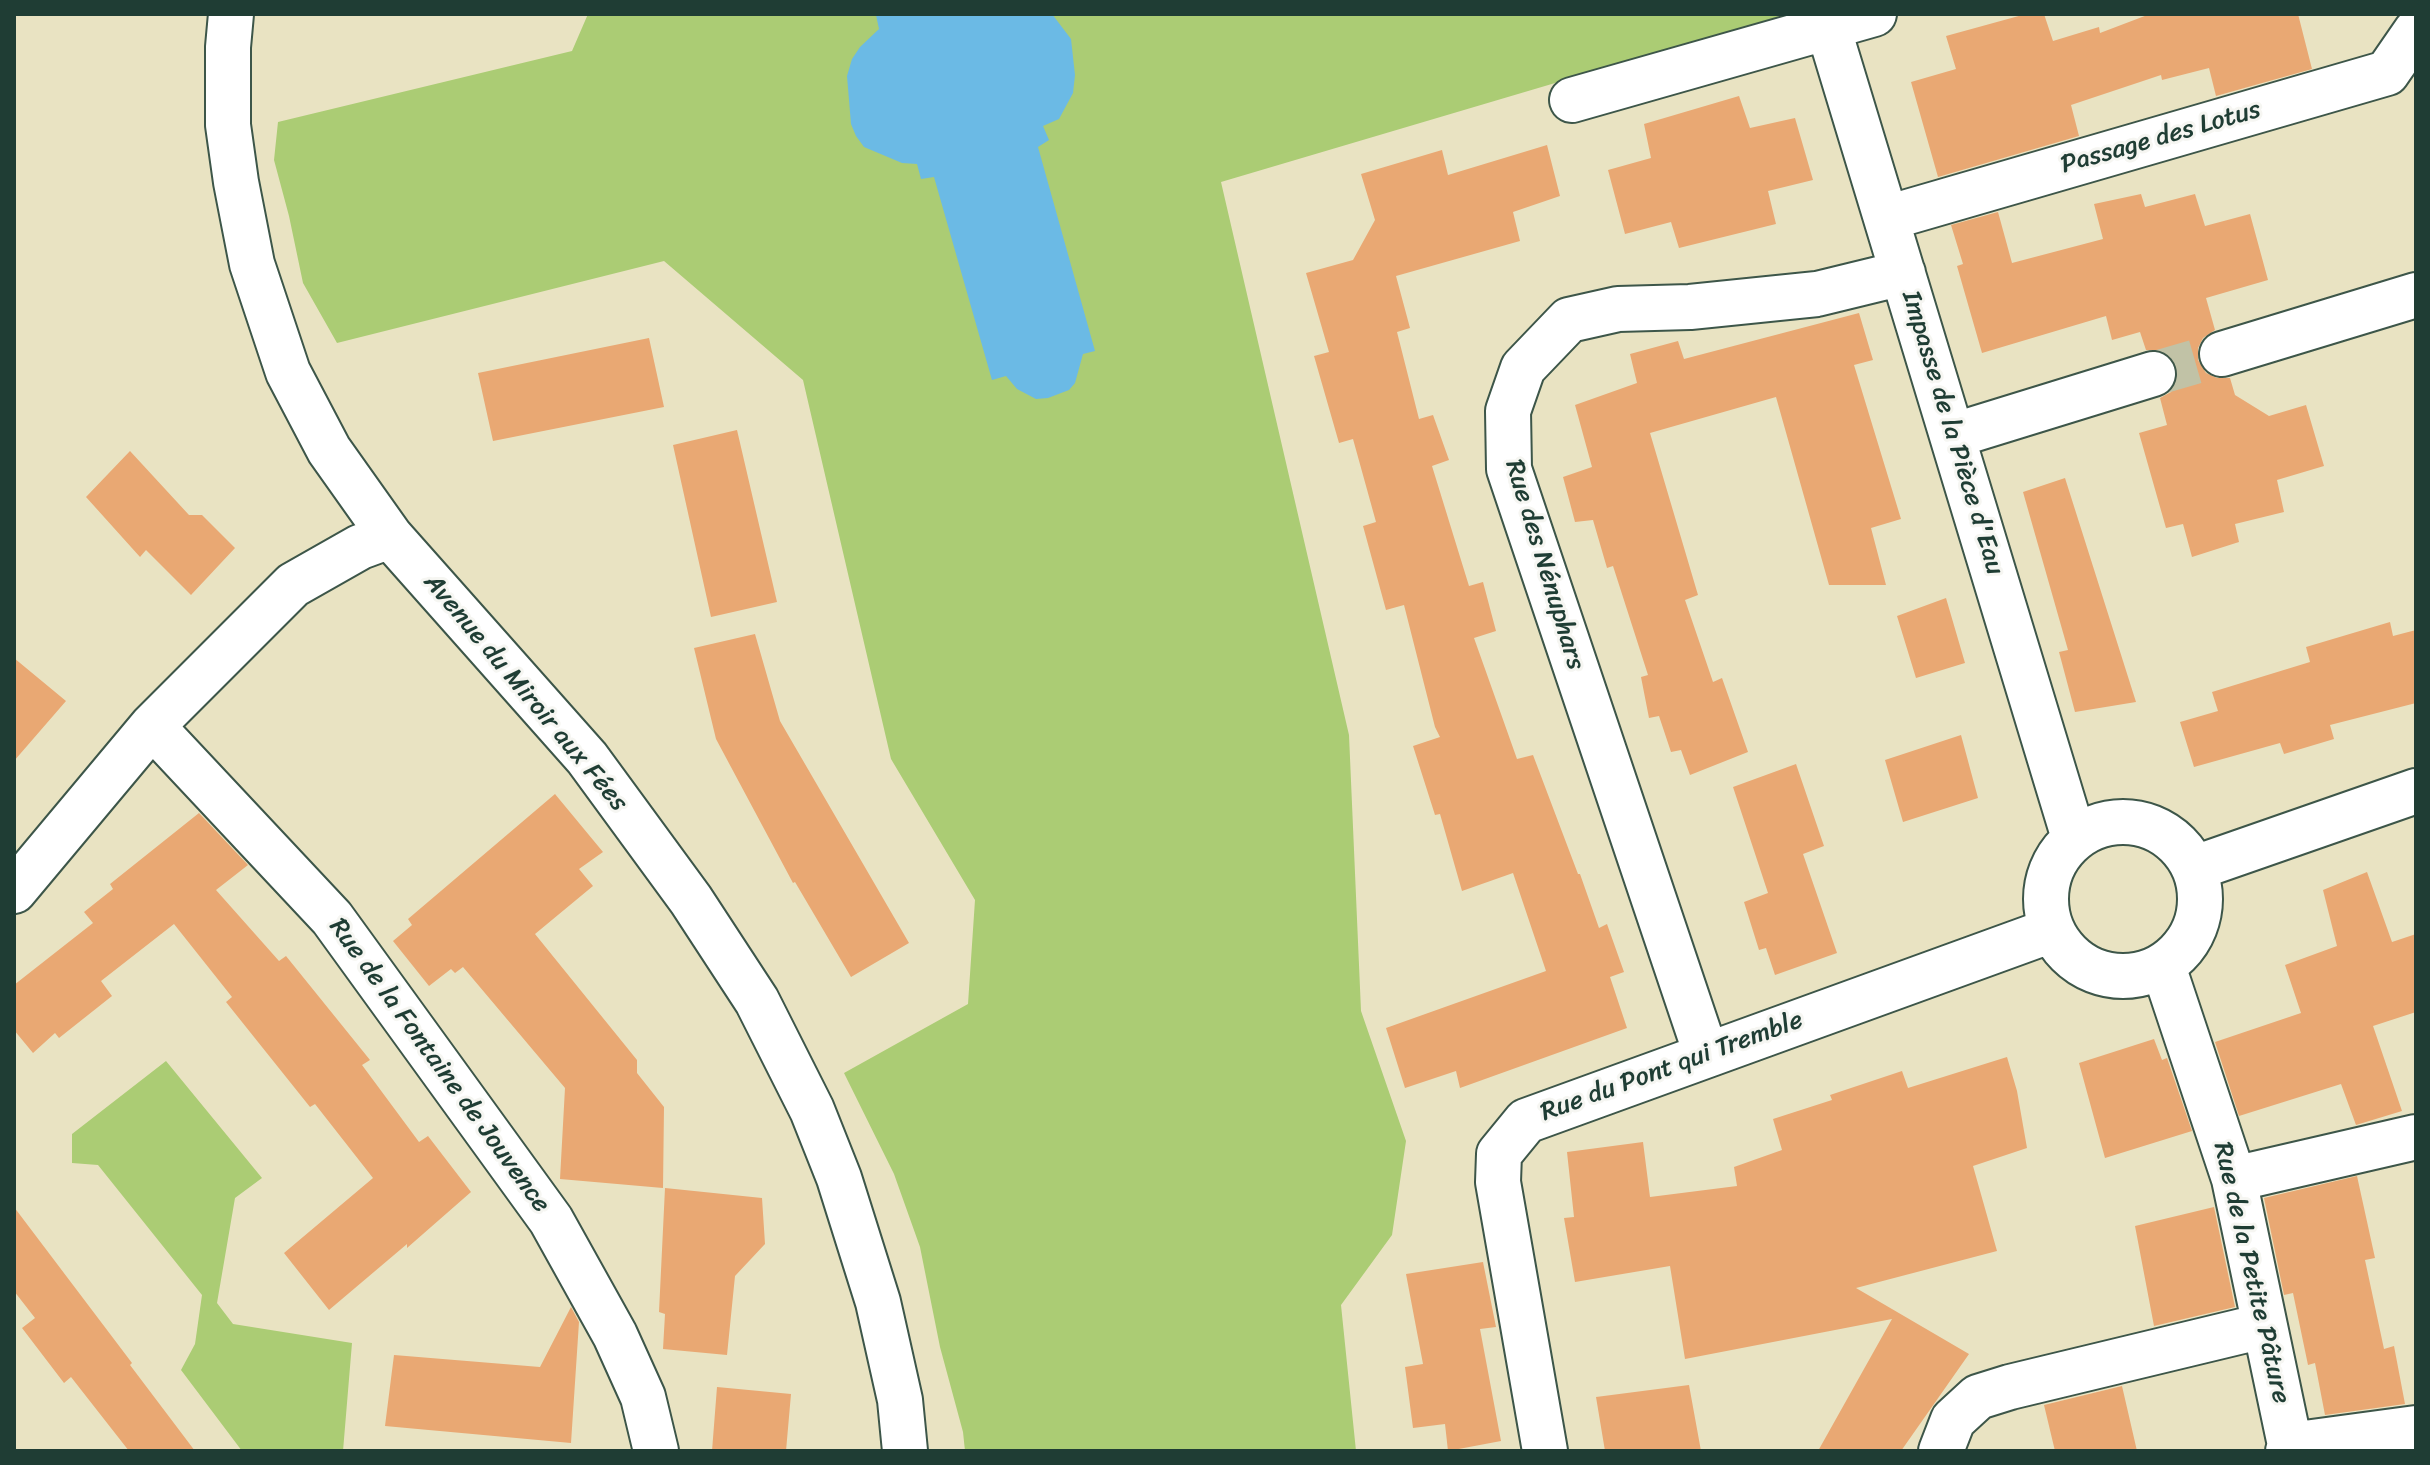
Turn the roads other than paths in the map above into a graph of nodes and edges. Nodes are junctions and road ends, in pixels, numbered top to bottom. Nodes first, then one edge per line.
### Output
1 (231, 14) edge
2 (1874, 14) edge
3 (1828, 27) junction
4 (2416, 31) edge
5 (1572, 100) dead end
6 (1887, 218) junction
7 (1903, 273) junction
8 (2416, 295) edge
9 (2222, 354) tunnel mouth
10 (2153, 374) tunnel mouth
11 (1952, 436) junction
12 (390, 536) junction
13 (152, 726) junction
14 (2416, 791) edge
15 (2074, 838) junction
16 (2195, 868) junction
17 (14, 891) edge
18 (2052, 930) junction
19 (2163, 966) junction
20 (1706, 1054) junction
21 (2416, 1137) edge
22 (2234, 1179) junction
23 (2263, 1326) junction
24 (2416, 1428) edge
25 (2289, 1448) edge
26 (656, 1451) edge
27 (905, 1451) edge
28 (1545, 1451) edge
29 (1941, 1451) edge

1 - 12 street, Avenue du Miroir aux Fées
2 - 3 street
3 - 5 street
3 - 6 street, Impasse de la Pièce d'Eau
4 - 6 street, Passage des Lotus
6 - 7 street, Impasse de la Pièce d'Eau
7 - 11 street, Impasse de la Pièce d'Eau
7 - 20 street, Rue des Nénuphars
8 - 9 street
10 - 11 street
11 - 15 street, Impasse de la Pièce d'Eau
12 - 13 street
12 - 27 street, Avenue du Miroir aux Fées
13 - 17 street
13 - 26 street, Rue de la Fontaine de Jouvence
14 - 16 street
15 - 16 street
15 - 18 street
16 - 19 street
18 - 19 street
18 - 20 street, Rue du Pont qui Tremble
19 - 22 street, Rue de la Petite Pâture
20 - 28 street, Rue du Pont qui Tremble
21 - 22 street
22 - 23 street, Rue de la Petite Pâture
23 - 25 street, Rue de la Petite Pâture
23 - 29 street
24 - 25 street, Rue de la Petite Pâture

